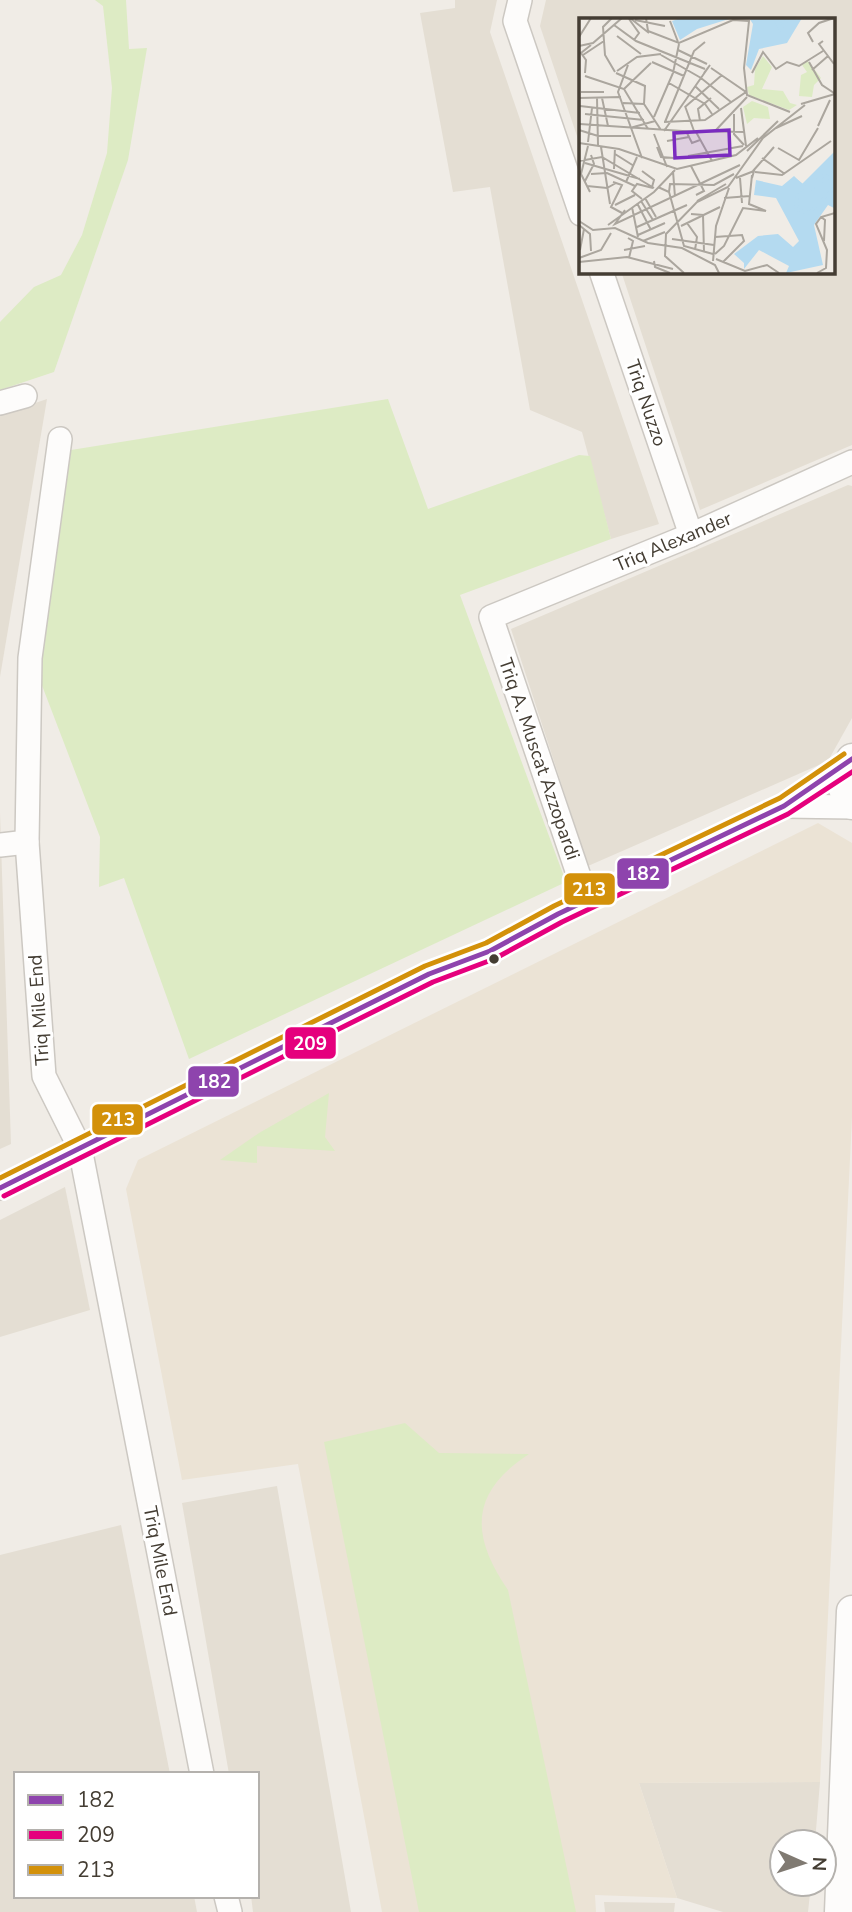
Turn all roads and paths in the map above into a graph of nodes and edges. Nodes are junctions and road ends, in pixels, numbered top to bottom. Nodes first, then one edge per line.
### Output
1 (520, 0) edge
2 (579, 208) edge
3 (601, 273) edge
4 (25, 396) dead end
5 (0, 403) edge
6 (60, 439) dead end
7 (852, 462) edge
8 (691, 535) junction
9 (491, 617) joint
10 (850, 762) edge
11 (784, 806) junction
12 (852, 806) edge
13 (27, 842) junction
14 (0, 845) edge
15 (587, 900) junction
16 (80, 1148) junction
17 (0, 1188) edge
18 (852, 1611) edge
19 (202, 1772) edge
20 (840, 1912) edge

1 - 2 street
3 - 8 street, Triq Nuzzo
4 - 5 street
6 - 13 street, Triq Mile End
7 - 8 street, Triq Alexander
8 - 9 street, Triq Alexander
9 - 15 street, Triq A. Muscat Azzopardi
10 - 11 street
10 - 12 street
11 - 12 street
11 - 15 street
13 - 14 street
13 - 16 street, Triq Mile End
15 - 16 street
16 - 17 street
16 - 19 street, Triq Mile End
18 - 20 street

